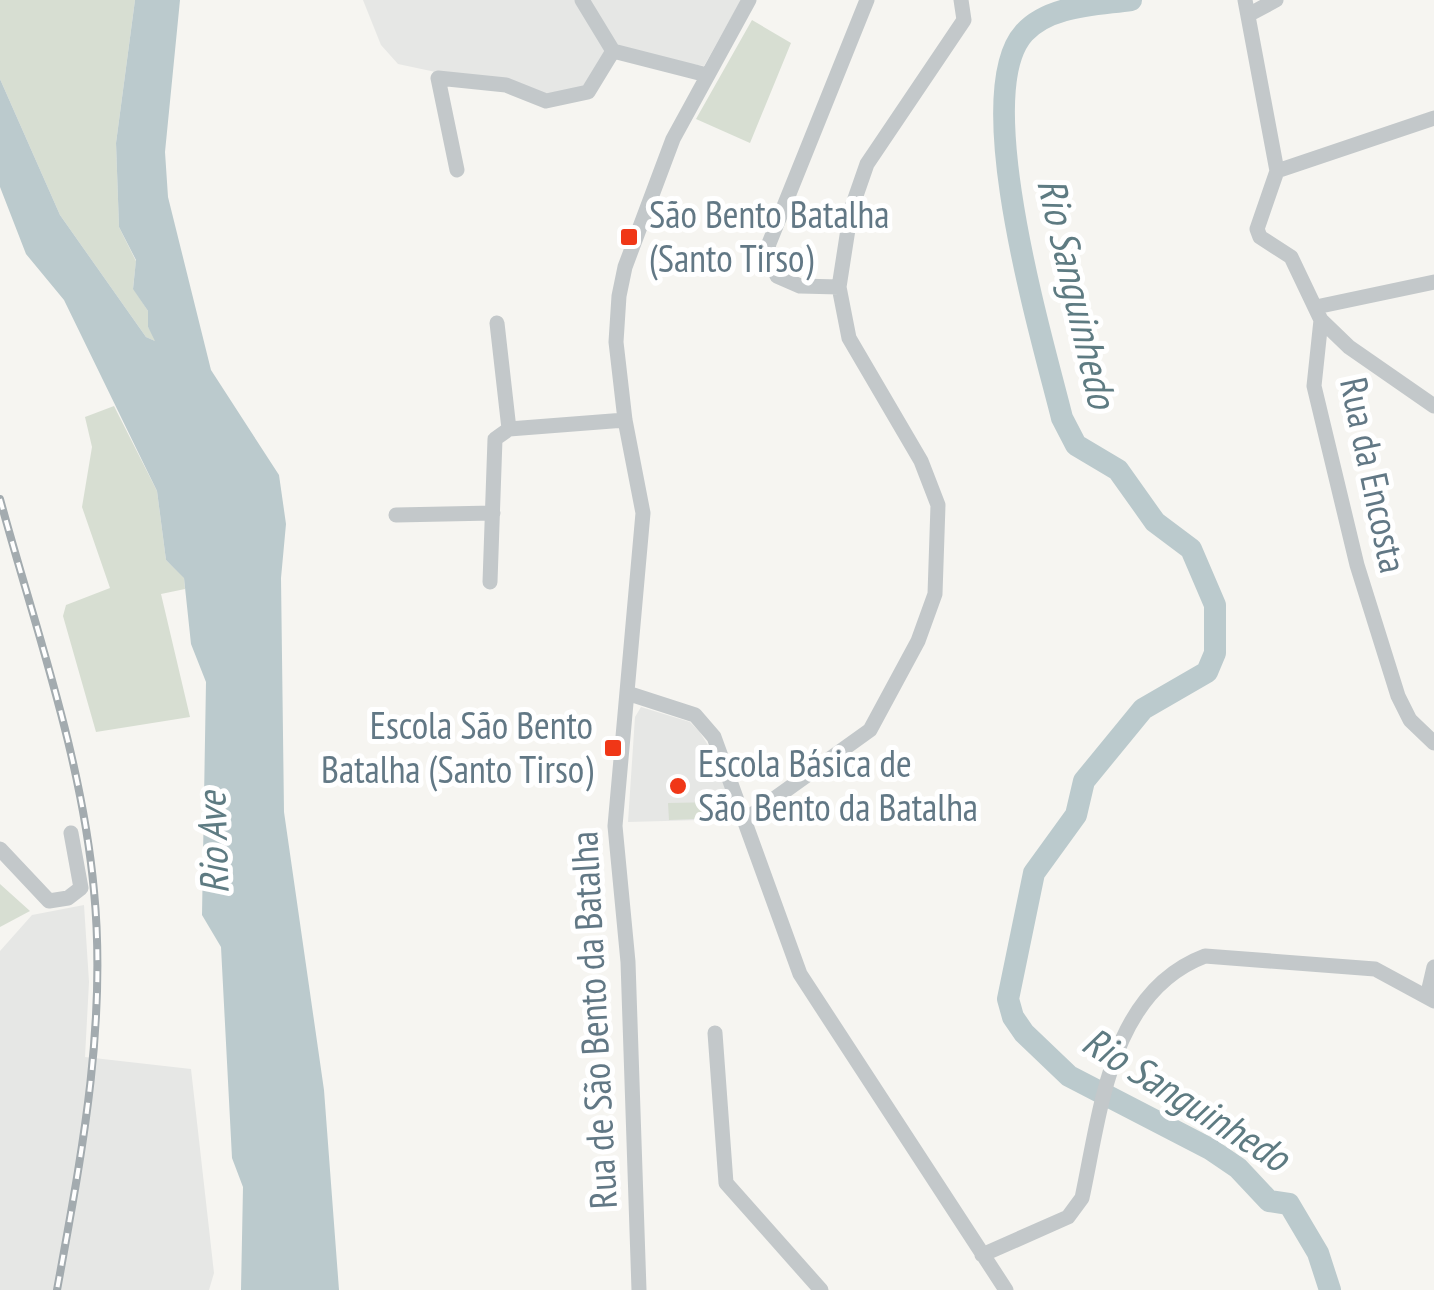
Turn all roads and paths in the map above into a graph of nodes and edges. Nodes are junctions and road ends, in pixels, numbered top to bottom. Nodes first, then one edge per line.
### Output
1 (582, 0) edge
2 (749, 0) edge
3 (867, 0) edge
4 (961, 0) edge
5 (1276, 0) edge
6 (1248, 7) edge
7 (613, 51) junction
8 (707, 75) junction
9 (1434, 118) edge
10 (457, 170) dead end
11 (1277, 170) junction
12 (1434, 282) edge
13 (840, 287) junction
14 (1318, 314) junction
15 (497, 323) dead end
16 (1434, 406) edge
17 (625, 420) junction
18 (509, 429) junction
19 (493, 513) junction
20 (396, 514) dead end
21 (490, 582) dead end
22 (627, 692) junction
23 (1434, 743) edge
24 (746, 820) junction
25 (71, 833) dead end
26 (0, 849) edge
27 (1434, 967) edge
28 (1431, 999) edge
29 (714, 1033) dead end
30 (982, 1255) junction
31 (639, 1290) edge
32 (822, 1290) edge
33 (1006, 1290) edge

1 - 7 street
2 - 8 street, Rua de São Bento da Batalha
3 - 13 street
4 - 13 street
5 - 6 street
6 - 11 street
7 - 8 street
7 - 10 street
8 - 17 street, Rua de São Bento da Batalha
9 - 11 street
11 - 14 street
12 - 14 street
13 - 24 street
14 - 16 street
14 - 23 street, Rua da Encosta
15 - 18 street
17 - 18 street
17 - 22 street, Rua de São Bento da Batalha
18 - 19 street
19 - 20 street
19 - 21 street
22 - 24 street
22 - 31 street, Rua de São Bento da Batalha
24 - 30 street
25 - 26 street
27 - 28 street
28 - 30 street
29 - 32 street
30 - 33 street

